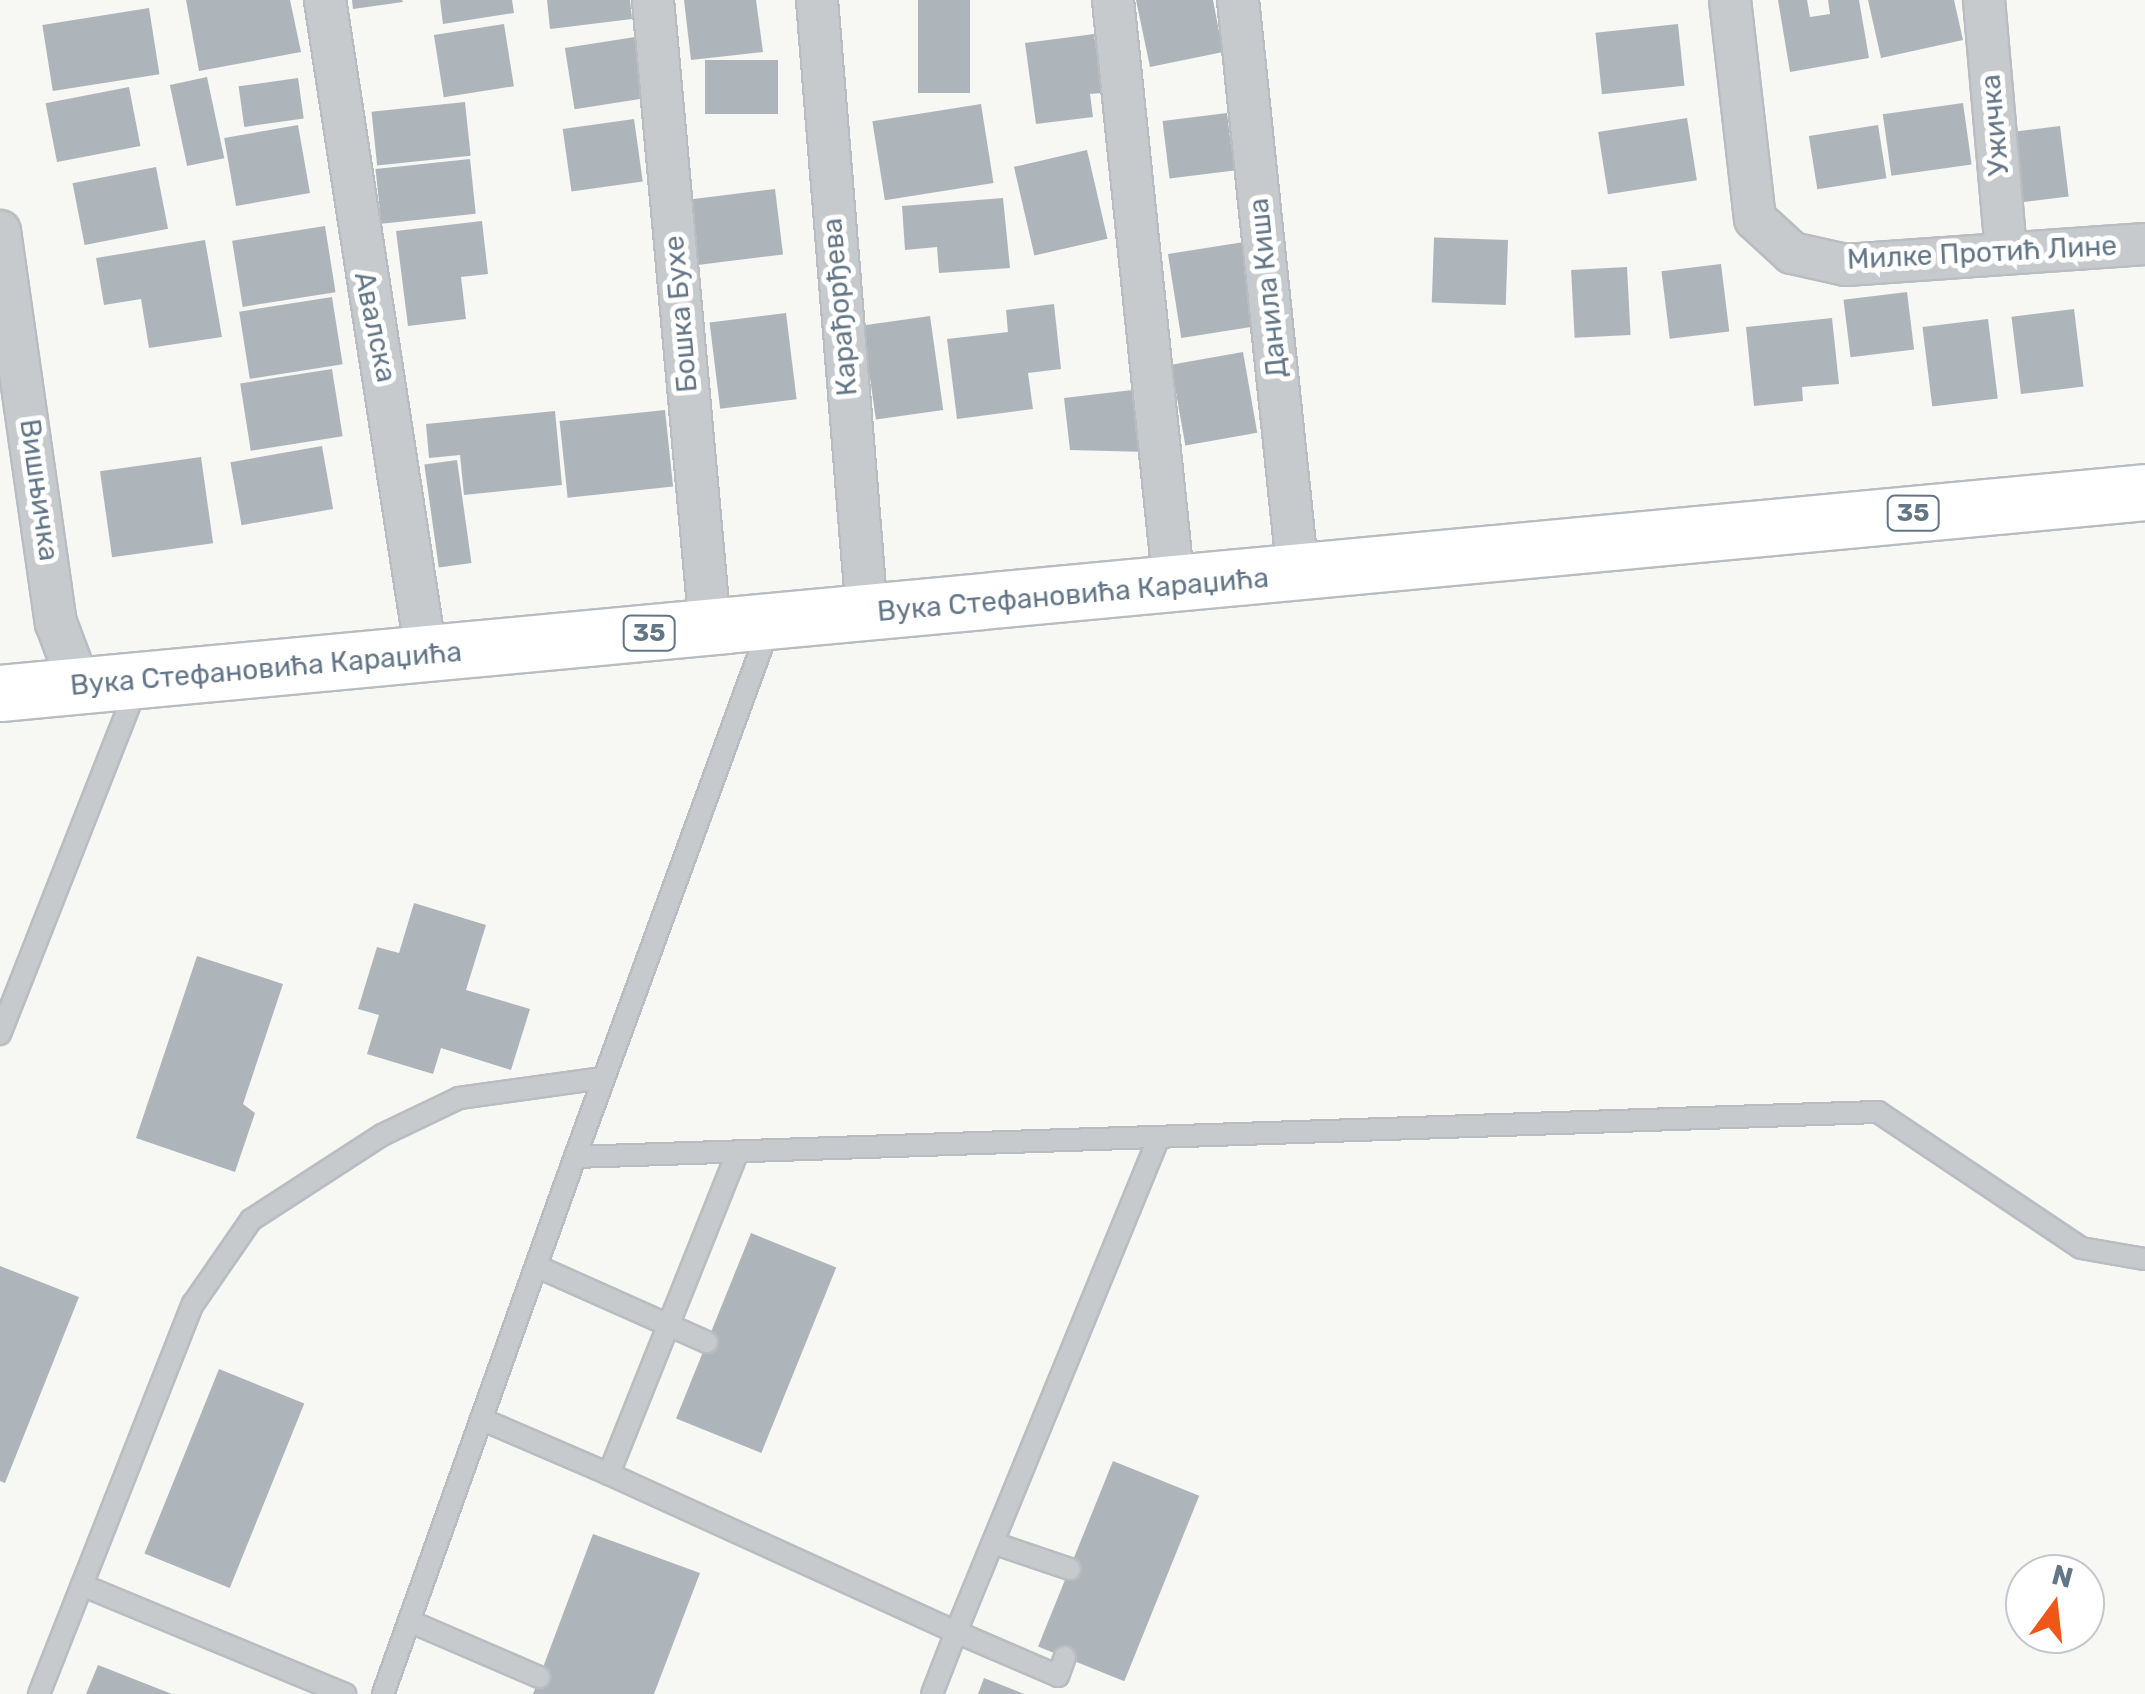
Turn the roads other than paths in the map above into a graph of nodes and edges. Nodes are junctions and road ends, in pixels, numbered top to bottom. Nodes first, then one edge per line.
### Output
1 (326, 0) edge
2 (653, 0) edge
3 (817, 0) edge
4 (1113, 0) edge
5 (1238, 0) edge
6 (1730, 0) edge
7 (1984, 0) edge
8 (0, 231) edge
9 (2145, 244) edge
10 (2006, 250) junction
11 (2145, 492) edge
12 (1298, 575) junction
13 (1174, 586) junction
14 (867, 614) junction
15 (771, 622) junction
16 (710, 627) junction
17 (426, 654) junction
18 (140, 681) junction
19 (80, 687) junction
20 (0, 692) edge
21 (0, 1034) edge
22 (604, 1078) junction
23 (1159, 1137) junction
24 (738, 1151) junction
25 (575, 1156) junction
26 (2145, 1258) edge
27 (536, 1266) junction
28 (668, 1325) junction
29 (707, 1342) dead end
30 (481, 1419) junction
31 (610, 1474) junction
32 (993, 1543) junction
33 (1070, 1569) dead end
34 (82, 1585) junction
35 (408, 1621) junction
36 (956, 1632) junction
37 (1065, 1657) dead end
38 (539, 1677) dead end
39 (39, 1694) edge
40 (346, 1694) edge
41 (383, 1694) edge
42 (932, 1694) edge

1 - 17 street, Авалска
2 - 16 street, Бошка Бухе
3 - 14 street, Карађорђева
4 - 13 street
5 - 12 street, Данила Киша
6 - 10 street, Милке Протић Лине
7 - 10 street, Ужичка
8 - 19 street, Вишњичка
9 - 10 street, Милке Протић Лине
11 - 12 main road, Вука Стефановића Караџића / 35
12 - 13 main road, Вука Стефановића Караџића / 35
13 - 14 main road, Вука Стефановића Караџића / 35
14 - 15 main road, Вука Стефановића Караџића / 35
15 - 16 main road, Вука Стефановића Караџића / 35
15 - 22 lane
16 - 17 main road, Вука Стефановића Караџића / 35
17 - 18 main road, Вука Стефановића Караџића / 35
18 - 19 main road, Вука Стефановића Караџића / 35
18 - 21 lane
19 - 20 main road, Вука Стефановића Караџића / 35
22 - 25 lane
22 - 34 lane
23 - 24 lane
23 - 26 lane
23 - 32 lane
24 - 25 lane
24 - 28 lane
25 - 27 lane
27 - 28 lane
27 - 30 lane
28 - 29 lane
28 - 31 lane
30 - 31 lane
30 - 35 lane
31 - 36 lane
32 - 33 lane
32 - 36 lane
34 - 39 lane
34 - 40 lane
35 - 38 lane
35 - 41 lane
36 - 37 lane
36 - 42 lane

